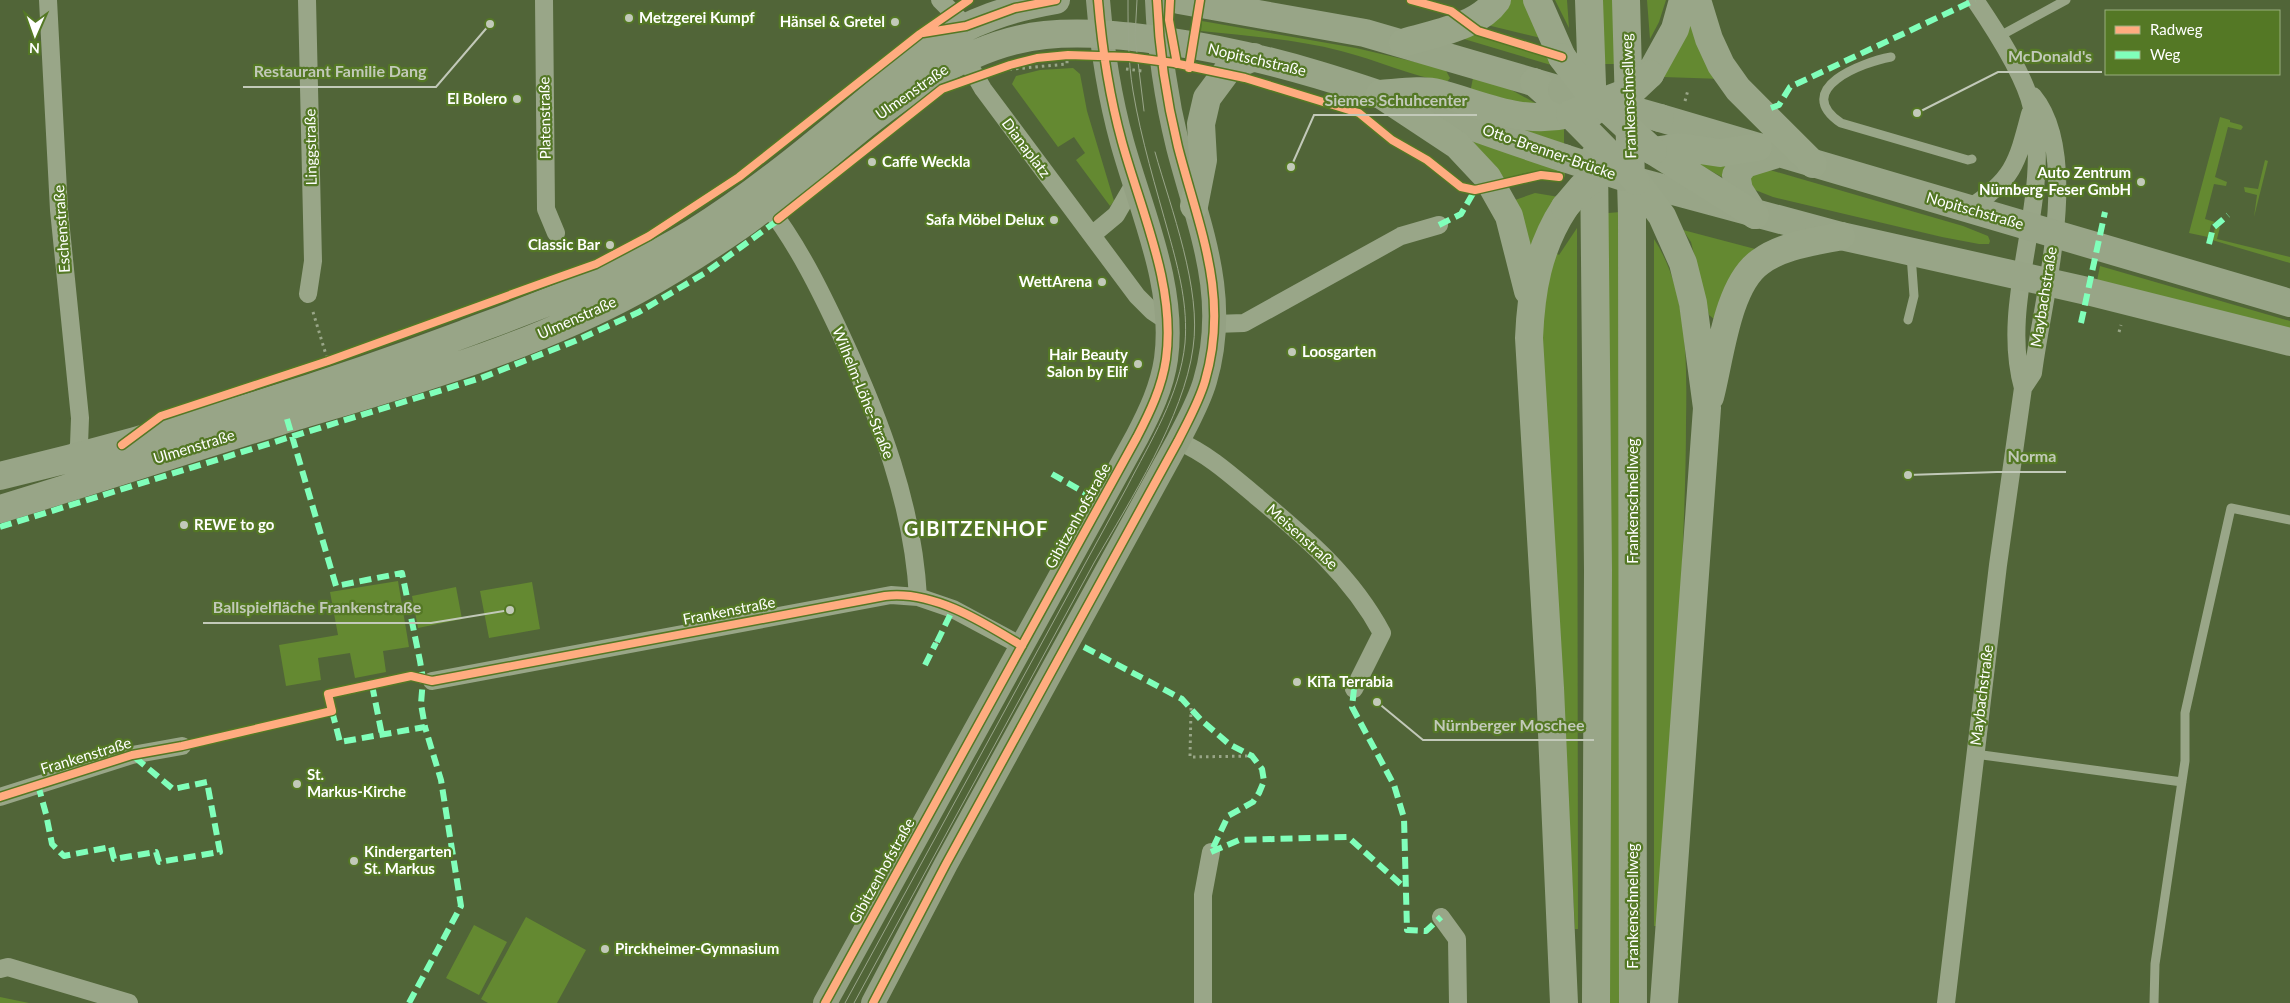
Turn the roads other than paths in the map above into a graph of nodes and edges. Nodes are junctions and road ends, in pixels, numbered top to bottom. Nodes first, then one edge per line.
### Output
1 (48, 0) edge
2 (307, 0) edge
3 (544, 0) edge
4 (940, 0) edge
5 (1056, 0) edge
6 (1098, 0) edge
7 (1156, 0) edge
8 (1179, 0) edge
9 (1497, 0) edge
10 (1537, 0) edge
11 (1589, 0) edge
12 (1626, 0) edge
13 (1684, 0) edge
14 (1697, 0) edge
15 (1975, 0) edge
16 (2066, 0) edge
17 (966, 26) junction
18 (1998, 37) junction
19 (1158, 40) junction
20 (1403, 43) junction
21 (1109, 53) junction
22 (1254, 57) junction
23 (1891, 57) dead end
24 (1456, 59) junction
25 (970, 67) junction
26 (2026, 87) junction
27 (1436, 92) junction
28 (1380, 94) junction
29 (1602, 103) junction
30 (1565, 107) junction
31 (2032, 107) junction
32 (1769, 150) junction
33 (1658, 152) junction
34 (1972, 159) dead end
35 (1813, 164) junction
36 (1621, 172) junction
37 (1134, 184) junction
38 (767, 205) junction
39 (1194, 206) junction
40 (1968, 209) junction
41 (1756, 214) junction
42 (1440, 226) dead end
43 (2042, 230) junction
44 (556, 233) dead end
45 (1092, 235) junction
46 (1840, 236) junction
47 (1910, 252) junction
48 (2035, 279) junction
49 (308, 294) road end
50 (1530, 302) junction
51 (2290, 302) edge
52 (1159, 316) junction
53 (1908, 320) dead end
54 (1214, 324) junction
55 (2290, 342) edge
56 (2023, 388) junction
57 (1707, 408) junction
58 (1178, 440) junction
59 (74, 458) junction
60 (0, 476) edge
61 (0, 509) edge
62 (2290, 520) edge
63 (918, 597) junction
64 (1022, 646) junction
65 (432, 681) dead end
66 (1354, 689) dead end
67 (182, 746) dead end
68 (1975, 754) junction
69 (2182, 782) junction
70 (0, 797) edge
71 (1211, 852) dead end
72 (1442, 917) dead end
73 (0, 969) edge
74 (129, 1003) edge
75 (825, 1003) edge
76 (873, 1003) edge
77 (1204, 1003) edge
78 (1458, 1003) edge
79 (1564, 1003) edge
80 (1596, 1003) edge
81 (1633, 1003) edge
82 (1664, 1003) edge
83 (1946, 1003) edge
84 (2154, 1003) edge

1 - 59 street, Eschenstraße
2 - 49 street, Linggstraße
3 - 44 street, Platenstraße
4 - 17 street
5 - 17 main road, Ulmenstraße
6 - 21 main road, Gibitzenhofstraße
7 - 19 main road
8 - 20 main road
9 - 20 highway
10 - 29 highway, bridge
11 - 80 highway
12 - 81 highway, Frankenschnellweg
13 - 29 highway, bridge
14 - 35 highway
15 - 18 street
16 - 18 lane
17 - 59 main road, Ulmenstraße
18 - 26 street
19 - 21 main road, Nopitschstraße
19 - 22 main road, Nopitschstraße
19 - 39 main road
20 - 24 main road
21 - 25 main road, Ulmenstraße
21 - 37 main road, Gibitzenhofstraße
22 - 28 main road, Nopitschstraße
22 - 39 main road
23 - 34 lane
24 - 27 main road
24 - 30 main road
25 - 38 main road, Ulmenstraße
25 - 45 street, Dianaplatz
26 - 31 street
26 - 43 street
27 - 28 highway
27 - 30 highway
28 - 36 main road, Otto-Brenner-Brücke, bridge
28 - 50 highway
29 - 30 highway, bridge
29 - 32 main road, Nopitschstraße, bridge
29 - 33 highway, bridge
30 - 36 highway, bridge
31 - 40 street
31 - 43 street
32 - 33 highway
32 - 35 main road, Nopitschstraße
32 - 41 main road
33 - 36 highway
33 - 41 highway
35 - 40 main road, Nopitschstraße
36 - 41 main road, Otto-Brenner-Brücke
36 - 50 highway, bridge
36 - 57 highway
37 - 45 street
37 - 52 main road, Gibitzenhofstraße
38 - 61 main road, Ulmenstraße
38 - 63 street, Wilhelm-Löhe-Straße
39 - 54 main road
40 - 43 main road, Nopitschstraße
41 - 46 main road
42 - 54 street
43 - 48 street
43 - 48 street, Maybachstraße
43 - 51 main road, Nopitschstraße
45 - 52 street, Dianaplatz
46 - 47 main road
46 - 57 highway
47 - 48 main road
47 - 53 lane
48 - 55 main road
48 - 56 street, Maybachstraße
48 - 56 street, Maybachstraße
50 - 79 highway
52 - 64 main road, Gibitzenhofstraße
54 - 58 main road
56 - 68 street, Maybachstraße
57 - 82 highway
58 - 66 street, Meisenstraße
58 - 76 main road
59 - 60 main road, Ulmenstraße
62 - 69 lane
63 - 64 street, Frankenstraße
63 - 65 street, Frankenstraße
64 - 75 main road, Gibitzenhofstraße
67 - 70 street, Frankenstraße
68 - 69 lane
68 - 83 street, Maybachstraße
69 - 84 lane
71 - 77 street
72 - 78 street
73 - 74 street

